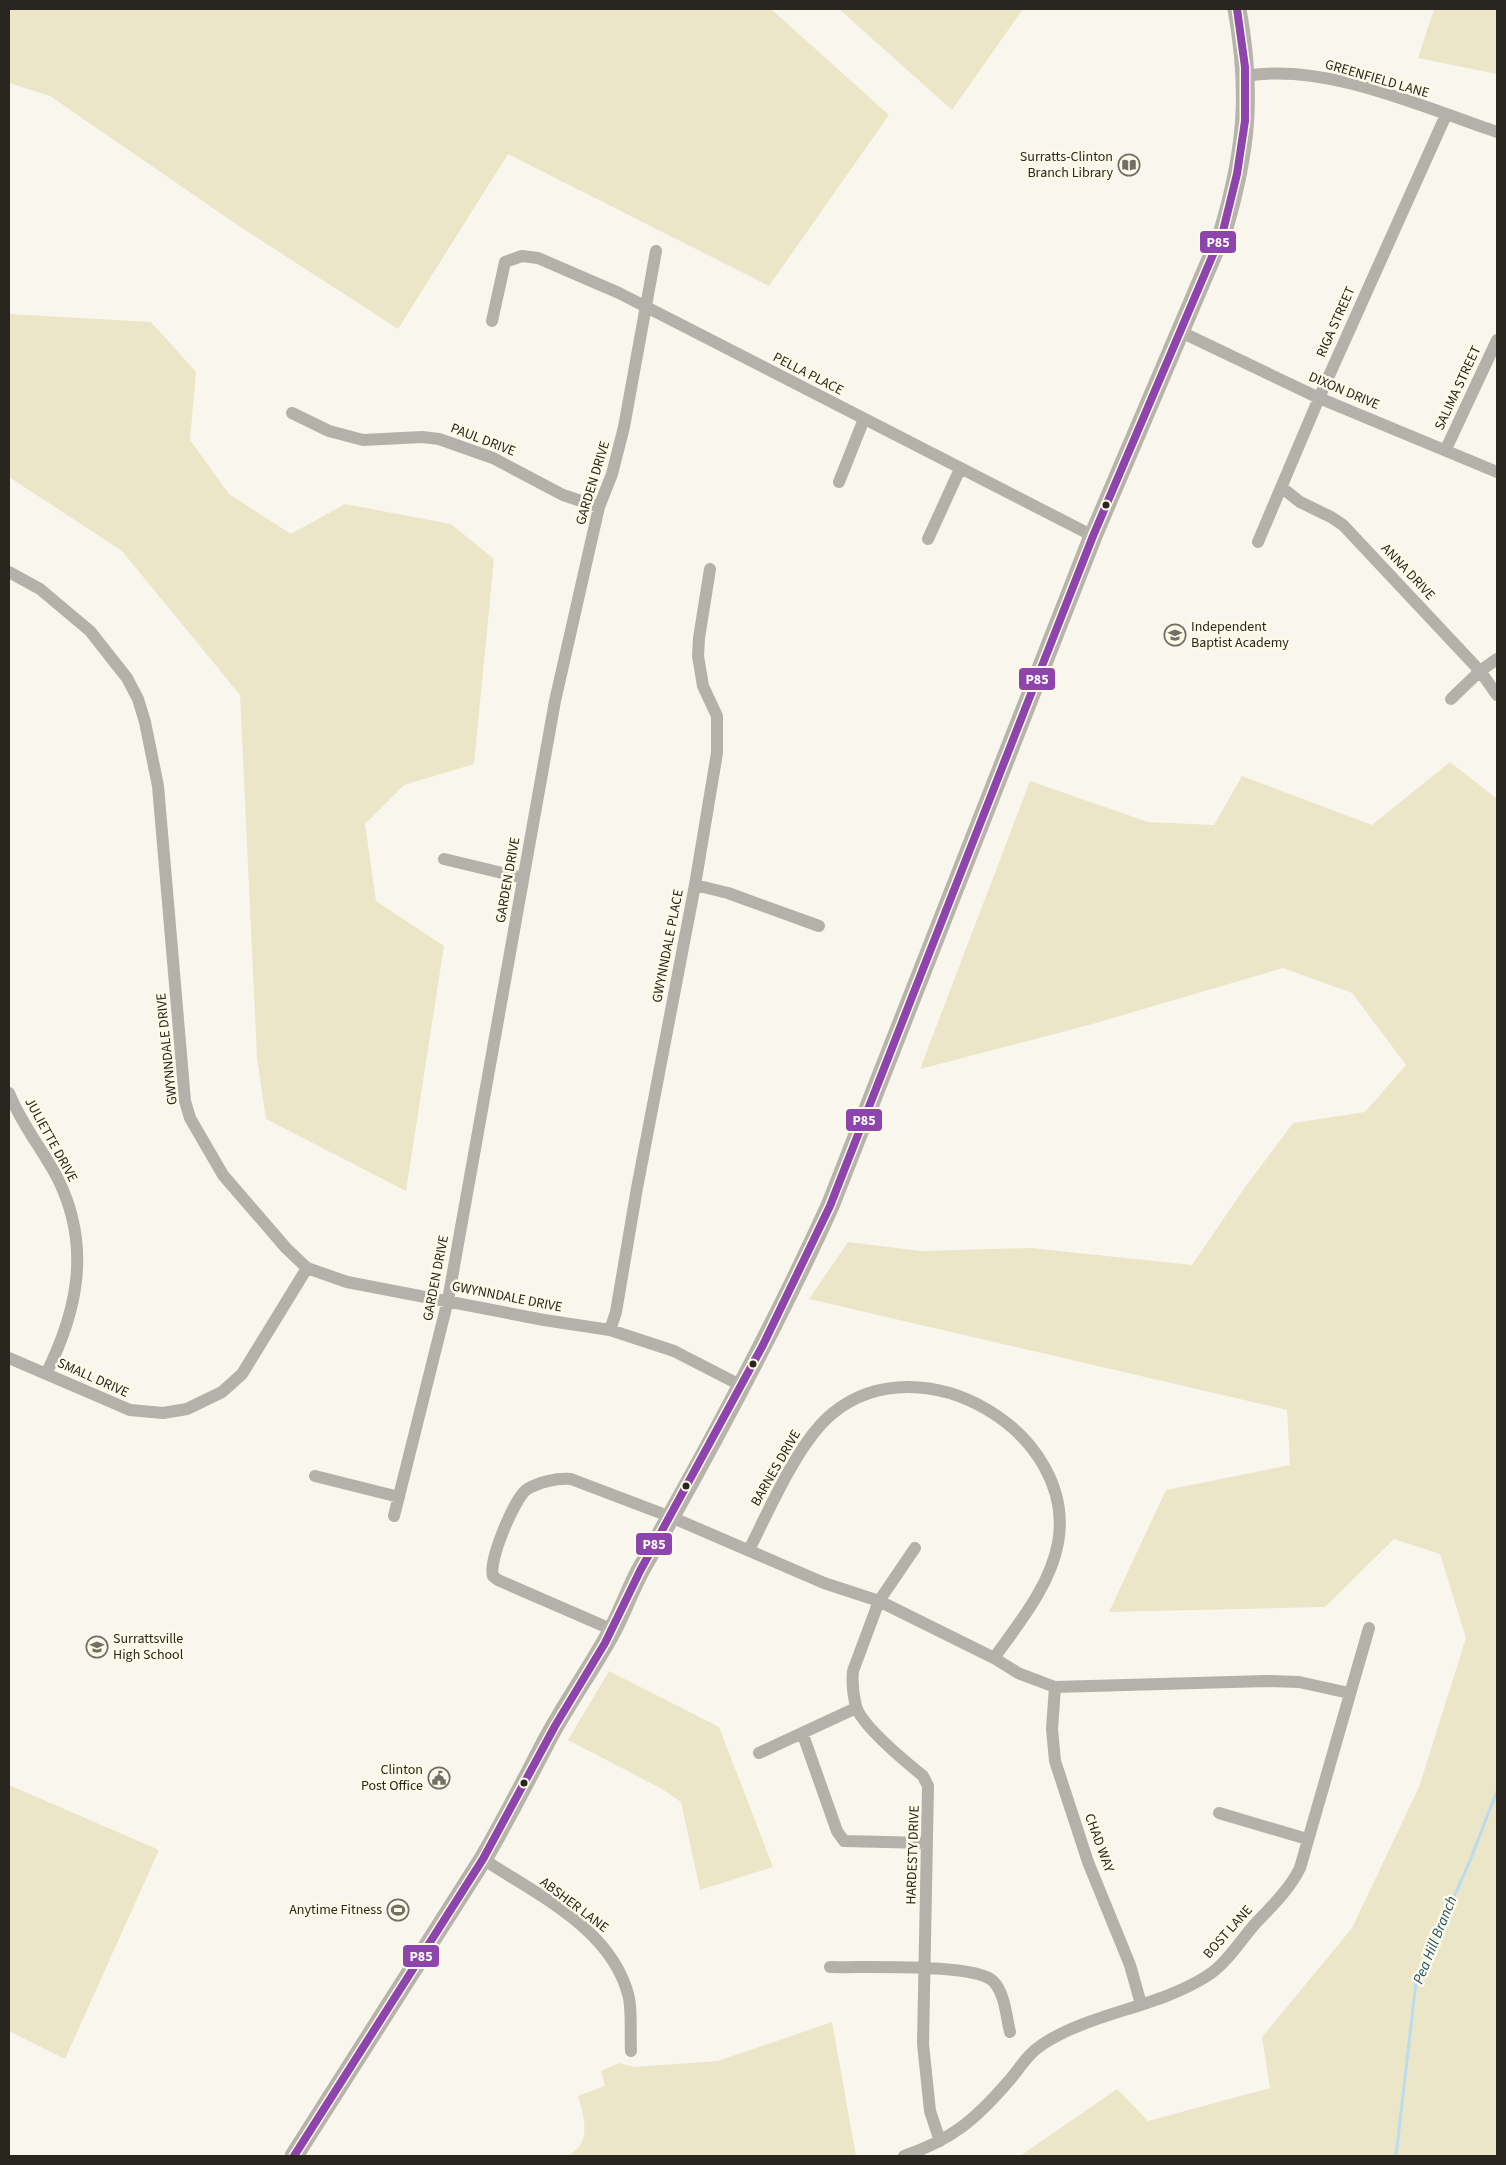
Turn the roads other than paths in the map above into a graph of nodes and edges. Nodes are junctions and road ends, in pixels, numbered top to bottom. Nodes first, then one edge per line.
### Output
1 (1237, 9) edge
2 (1246, 76) junction
3 (1446, 115) junction
4 (1497, 132) edge
5 (656, 251) dead end
6 (647, 308) junction
7 (492, 321) dead end
8 (1181, 332) junction
9 (1497, 340) edge
10 (1319, 398) junction
11 (292, 413) dead end
12 (864, 419) junction
13 (1446, 449) junction
14 (960, 470) junction
15 (1497, 472) edge
16 (839, 482) dead end
17 (1281, 486) junction
18 (599, 507) junction
19 (1093, 536) junction
20 (928, 539) dead end
21 (1258, 542) dead end
22 (710, 569) dead end
23 (9, 572) edge
24 (1497, 659) edge
25 (1480, 671) junction
26 (1497, 695) edge
27 (1450, 699) dead end
28 (444, 859) dead end
29 (523, 878) junction
30 (695, 885) junction
31 (819, 926) dead end
32 (9, 1093) edge
33 (307, 1268) junction
34 (448, 1300) junction
35 (610, 1330) junction
36 (9, 1358) edge
37 (46, 1374) junction
38 (742, 1386) junction
39 (315, 1476) dead end
40 (399, 1497) junction
41 (394, 1516) dead end
42 (672, 1517) junction
43 (915, 1548) dead end
44 (749, 1550) junction
45 (879, 1601) junction
46 (1369, 1628) dead end
47 (613, 1630) junction
48 (994, 1658) junction
49 (1055, 1687) junction
50 (1349, 1693) junction
51 (856, 1708) junction
52 (802, 1735) junction
53 (759, 1754) dead end
54 (1220, 1812) dead end
55 (1307, 1839) junction
56 (927, 1843) junction
57 (483, 1860) junction
58 (830, 1967) dead end
59 (925, 1969) junction
60 (1141, 2004) junction
61 (1010, 2032) dead end
62 (631, 2051) dead end
63 (940, 2141) junction
64 (294, 2156) edge
65 (904, 2156) edge

1 - 2 main road
2 - 3 street, GREENFIELD LANE
2 - 8 main road
3 - 4 street, GREENFIELD LANE
3 - 10 street, RIGA STREET
5 - 6 street, GARDEN DRIVE
6 - 7 street, PELLA PLACE
6 - 12 street, PELLA PLACE
6 - 18 street, GARDEN DRIVE
8 - 10 street, DIXON DRIVE
8 - 19 main road
9 - 13 street, SALIMA STREET
10 - 13 street, DIXON DRIVE
10 - 17 street, RIGA STREET
11 - 18 street, PAUL DRIVE
12 - 14 street, PELLA PLACE
12 - 16 street
13 - 15 street, DIXON DRIVE
14 - 19 street, PELLA PLACE
14 - 20 street
17 - 21 street, RIGA STREET
17 - 25 street, ANNA DRIVE
18 - 29 street, GARDEN DRIVE
19 - 38 main road
22 - 30 street, GWYNNDALE PLACE
23 - 33 street, GWYNNDALE DRIVE
24 - 25 street
25 - 26 street, ANNA DRIVE
25 - 27 street
28 - 29 street
29 - 34 street, GARDEN DRIVE
30 - 31 street
30 - 35 street, GWYNNDALE PLACE
32 - 37 street, JULIETTE DRIVE
33 - 34 street, GWYNNDALE DRIVE
33 - 37 street, SMALL DRIVE
34 - 35 street, GWYNNDALE DRIVE
34 - 40 street, GARDEN DRIVE
35 - 38 street, GWYNNDALE DRIVE
36 - 37 street, SMALL DRIVE
38 - 42 main road
39 - 40 street
40 - 41 street, GARDEN DRIVE
42 - 44 street
42 - 47 main road
42 - 47 street
43 - 45 street
44 - 45 street
44 - 48 street, BARNES DRIVE
45 - 48 street
45 - 51 street
46 - 50 street, BOST LANE
47 - 57 main road
48 - 49 street
49 - 50 street
49 - 60 street, CHAD WAY
50 - 55 street, BOST LANE
51 - 52 street
51 - 56 street, HARDESTY DRIVE
52 - 53 street
52 - 56 street
54 - 55 street
55 - 60 street, BOST LANE
56 - 59 street, HARDESTY DRIVE
57 - 62 street, ABSHER LANE
57 - 64 main road
58 - 59 street
59 - 61 street
59 - 63 street, HARDESTY DRIVE
60 - 63 street, BOST LANE
63 - 65 street, BOST LANE

